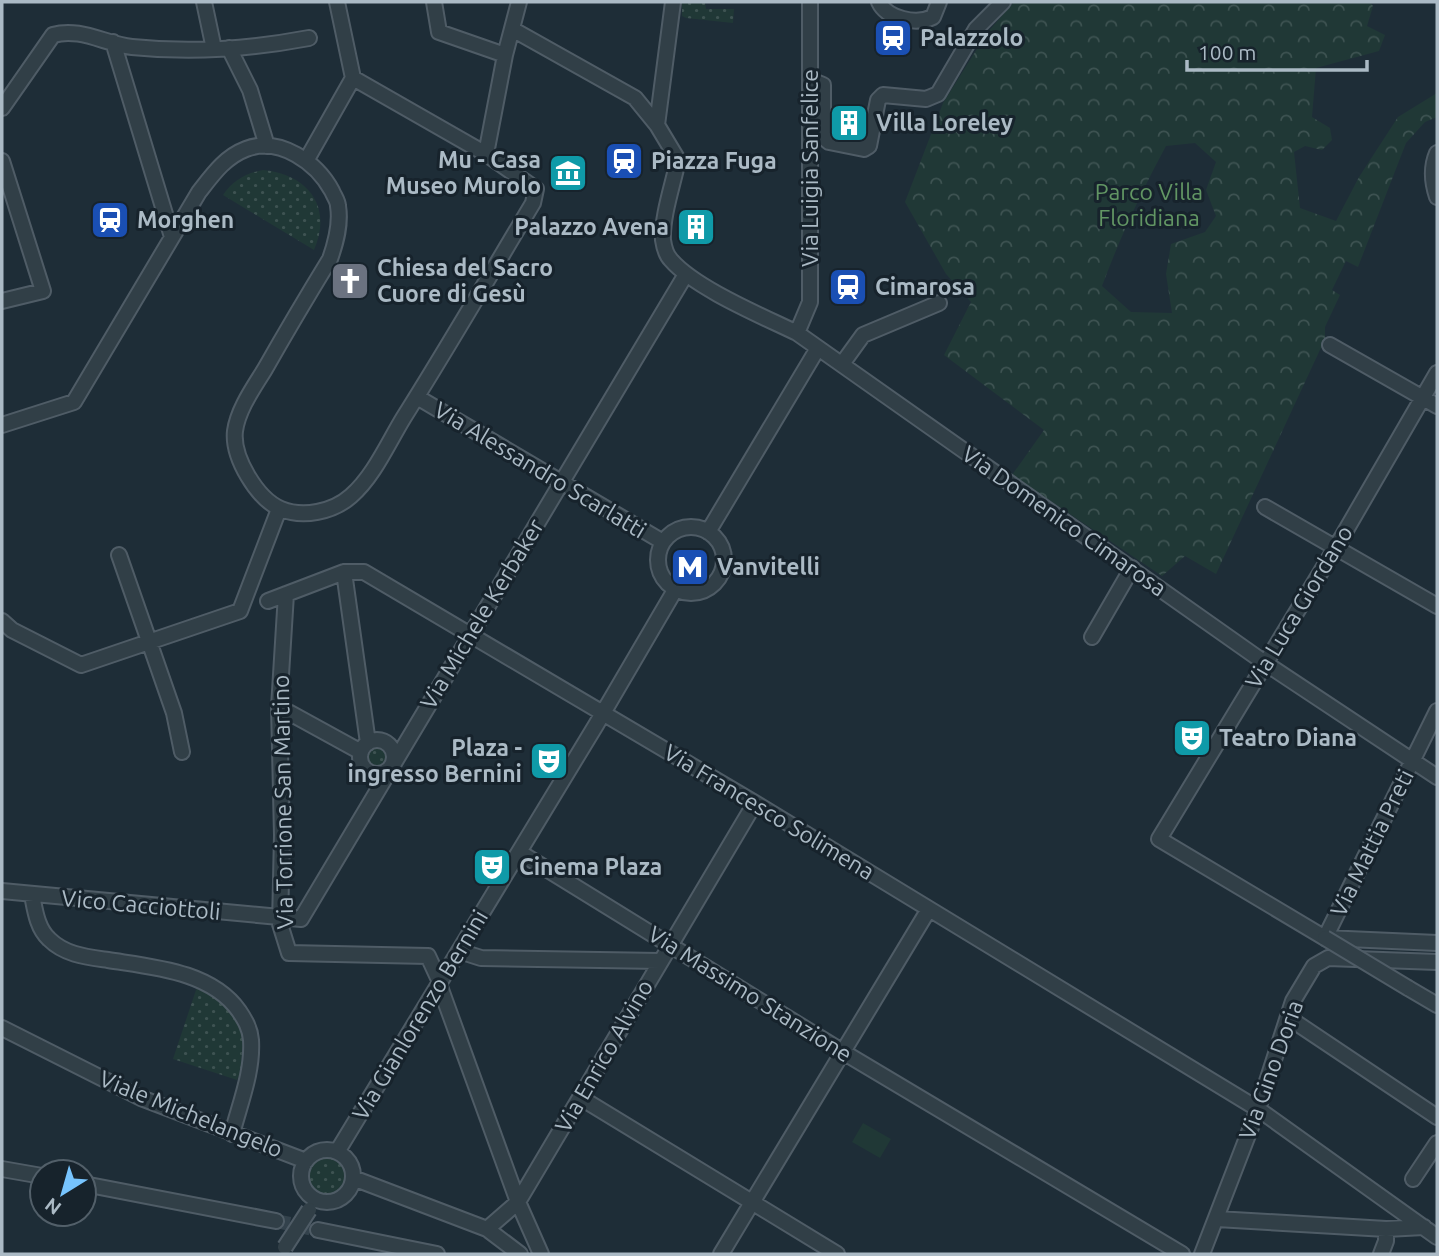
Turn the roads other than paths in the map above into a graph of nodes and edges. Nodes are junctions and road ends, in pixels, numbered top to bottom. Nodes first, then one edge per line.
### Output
1 (204, 2) edge
2 (337, 2) edge
3 (434, 2) edge
4 (519, 2) edge
5 (673, 2) edge
6 (810, 2) edge
7 (879, 2) edge
8 (939, 2) edge
9 (1003, 2) edge
10 (512, 29) junction
11 (309, 38) dead end
12 (113, 43) junction
13 (229, 48) junction
14 (214, 49) junction
15 (505, 55) junction
16 (353, 78) junction
17 (811, 80) junction
18 (2, 108) edge
19 (657, 125) junction
20 (267, 146) junction
21 (1437, 153) edge
22 (486, 154) junction
23 (2, 161) edge
24 (306, 161) junction
25 (1437, 197) edge
26 (172, 237) junction
27 (686, 274) junction
28 (2, 301) edge
29 (939, 303) dead end
30 (797, 333) junction
31 (1330, 345) dead end
32 (818, 348) junction
33 (842, 364) junction
34 (1437, 373) edge
35 (417, 397) junction
36 (1423, 398) junction
37 (1437, 406) edge
38 (2, 425) edge
39 (561, 482) junction
40 (1265, 507) dead end
41 (279, 509) junction
42 (708, 532) junction
43 (663, 542) junction
44 (1335, 547) junction
45 (119, 555) dead end
46 (1132, 568) junction
47 (344, 572) junction
48 (675, 590) junction
49 (286, 594) junction
50 (268, 601) dead end
51 (1437, 606) edge
52 (2, 621) edge
53 (470, 635) junction
54 (1092, 638) dead end
55 (149, 642) junction
56 (1265, 663) junction
57 (279, 707) junction
58 (1437, 710) edge
59 (603, 713) junction
60 (365, 748) junction
61 (182, 752) dead end
62 (1412, 761) junction
63 (391, 767) junction
64 (1437, 777) edge
65 (755, 803) junction
66 (519, 852) junction
67 (2, 891) edge
68 (32, 895) junction
69 (929, 909) junction
70 (280, 918) junction
71 (301, 919) joint
72 (1325, 938) junction
73 (1437, 943) edge
74 (670, 944) junction
75 (459, 951) junction
76 (660, 961) junction
77 (1437, 962) edge
78 (439, 983) junction
79 (1437, 1005) edge
80 (1289, 1018) junction
81 (2, 1028) edge
82 (843, 1052) junction
83 (581, 1098) junction
84 (1258, 1109) junction
85 (1437, 1117) edge
86 (232, 1134) junction
87 (1437, 1143) edge
88 (337, 1152) junction
89 (306, 1161) junction
90 (2, 1169) edge
91 (28, 1174) edge
92 (353, 1178) junction
93 (1413, 1179) dead end
94 (98, 1187) edge
95 (518, 1202) junction
96 (312, 1204) junction
97 (752, 1204) junction
98 (1217, 1219) junction
99 (276, 1222) tunnel mouth
100 (1423, 1227) junction
101 (486, 1229) junction
102 (1386, 1229) junction
103 (318, 1230) tunnel mouth
104 (1437, 1237) edge
105 (283, 1251) edge
106 (437, 1254) edge
107 (520, 1254) edge
108 (541, 1254) edge
109 (721, 1254) edge
110 (837, 1254) edge
111 (1182, 1254) edge
112 (1202, 1254) edge
113 (1381, 1254) edge

1 - 14 street
2 - 16 street
3 - 15 street
4 - 10 street
5 - 19 street
6 - 17 street, Via Luigia Sanfelice
7 - 8 street
9 - 17 street
10 - 15 street
10 - 19 street
11 - 13 street
12 - 14 street
12 - 18 street
12 - 26 street
13 - 14 street
13 - 20 street
15 - 22 street
16 - 22 street
16 - 24 street
17 - 30 street, Via Luigia Sanfelice
19 - 27 street
20 - 24 street
20 - 26 street
21 - 25 street
22 - 35 street
23 - 28 street
24 - 41 street
26 - 38 street
27 - 30 street, Via Domenico Cimarosa
27 - 39 street, Via Michele Kerbaker
29 - 33 street
30 - 32 street, Via Domenico Cimarosa
31 - 36 street
32 - 33 street, Via Domenico Cimarosa
32 - 42 street
33 - 46 street, Via Domenico Cimarosa
34 - 36 street, Via Luca Giordano
35 - 39 street, Via Alessandro Scarlatti
35 - 41 street
36 - 37 street
36 - 44 street, Via Luca Giordano
39 - 43 street, Via Alessandro Scarlatti
39 - 53 street, Via Michele Kerbaker
40 - 44 street
41 - 55 street
42 - 43 street
42 - 48 street
43 - 48 street
44 - 51 street
44 - 56 street, Via Luca Giordano
45 - 55 street
46 - 54 street
46 - 56 street, Via Domenico Cimarosa
47 - 49 street
47 - 53 street, Via Francesco Solimena
47 - 60 street
48 - 59 street, Via Gianlorenzo Bernini
49 - 50 street
49 - 57 street, Via Torrione San Martino
52 - 55 street
53 - 59 street, Via Francesco Solimena
53 - 63 street, Via Michele Kerbaker
55 - 61 street
56 - 62 street, Via Domenico Cimarosa
56 - 72 street, Via Luca Giordano
57 - 60 street
57 - 70 street, Via Torrione San Martino
58 - 62 street, Via Mattia Preti
59 - 65 street, Via Francesco Solimena
59 - 66 street, Via Gianlorenzo Bernini
60 - 63 street
60 - 63 street
62 - 64 street, Via Domenico Cimarosa
62 - 72 street, Via Mattia Preti
63 - 71 street, Via Michele Kerbaker
65 - 69 street, Via Francesco Solimena
65 - 74 street, Via Enrico Alvino
66 - 74 street, Via Massimo Stanzione
66 - 75 street, Via Gianlorenzo Bernini
67 - 68 street, Vico Cacciottoli
68 - 70 street, Vico Cacciottoli
68 - 86 street
69 - 82 street
69 - 84 street, Via Francesco Solimena
70 - 71 street, Vico Cacciottoli
70 - 78 street, Via Torrione San Martino
72 - 73 street
72 - 79 street, bridge
74 - 76 street, Via Enrico Alvino
74 - 82 street, Via Massimo Stanzione
75 - 76 street
75 - 78 street, Via Gianlorenzo Bernini
76 - 83 street, Via Enrico Alvino
77 - 80 street, Via Gino Doria
78 - 88 street, Via Gianlorenzo Bernini
78 - 95 street
80 - 84 street, Via Gino Doria
80 - 85 street
81 - 86 street, Viale Michelangelo
82 - 97 street
82 - 111 street, Via Massimo Stanzione
83 - 95 street, Via Enrico Alvino
83 - 97 street
84 - 98 street, Via Gino Doria
84 - 100 street, Via Francesco Solimena
86 - 89 street, Viale Michelangelo
87 - 93 street
88 - 89 street
88 - 92 street
89 - 96 street
90 - 91 street
92 - 96 street
92 - 101 street
94 - 99 street
95 - 101 street, Via Enrico Alvino
95 - 108 street
96 - 105 street, bridge
97 - 109 street
97 - 110 street
98 - 102 street
98 - 112 street, Via Gino Doria
100 - 102 street
100 - 104 street, Via Francesco Solimena
101 - 107 street
102 - 113 street
103 - 106 street

